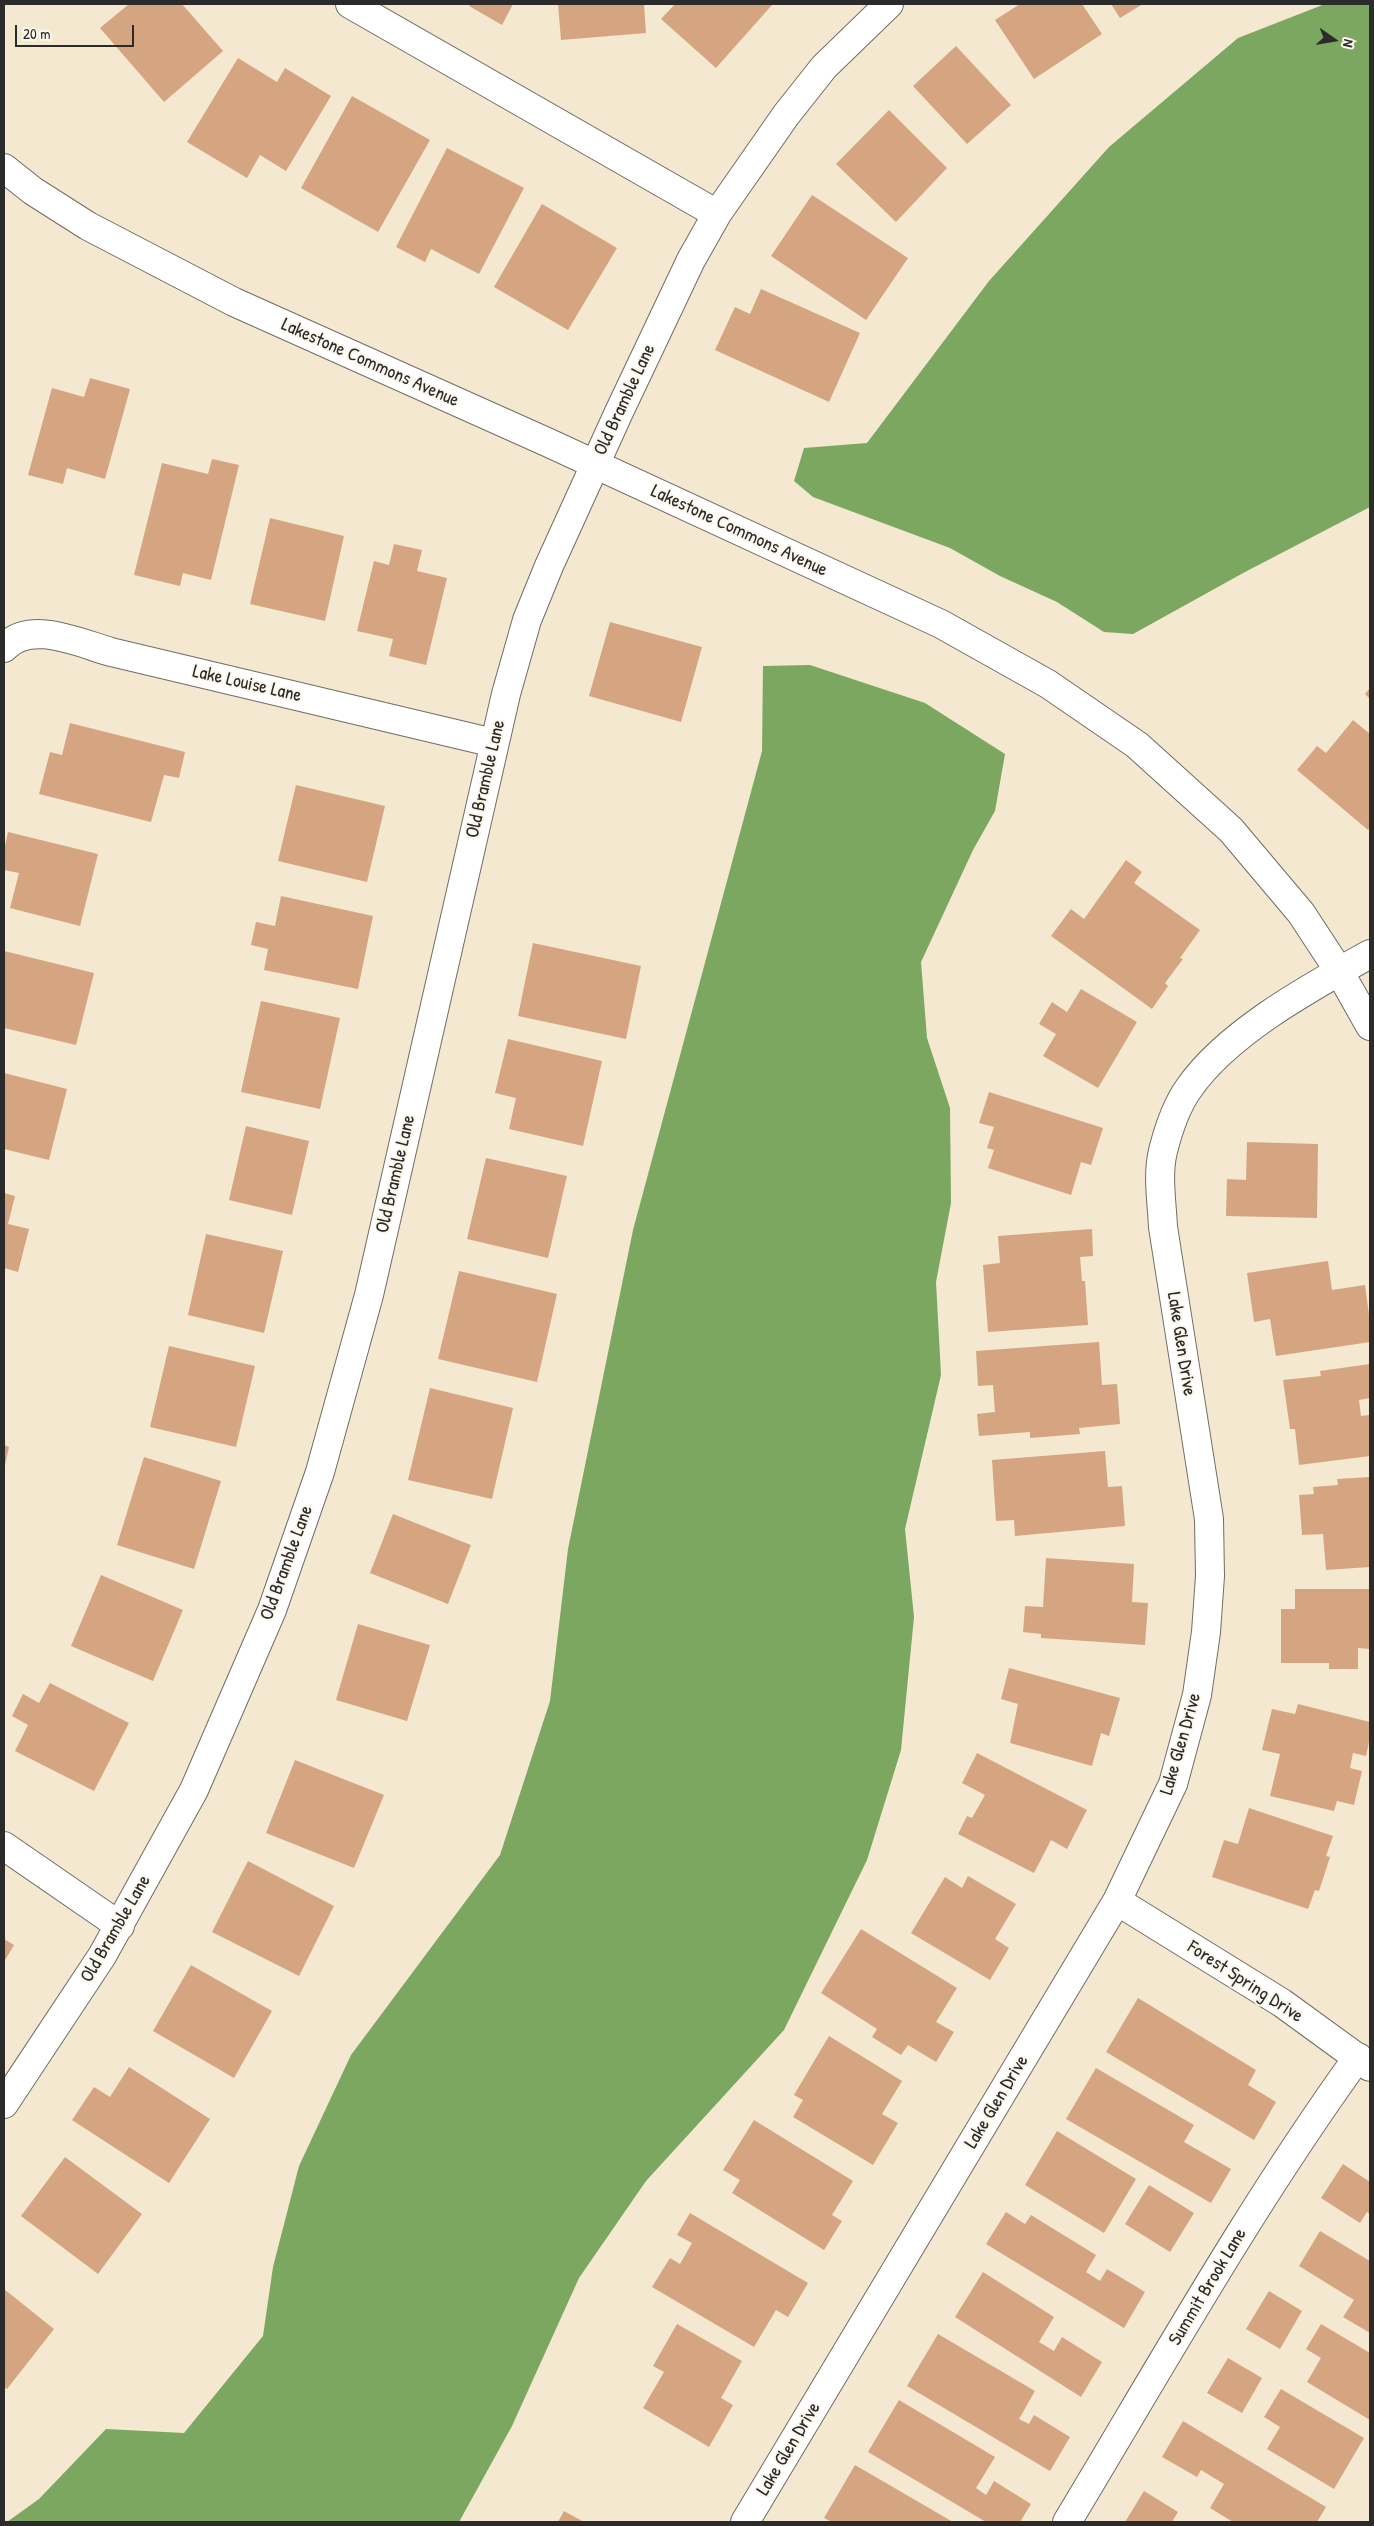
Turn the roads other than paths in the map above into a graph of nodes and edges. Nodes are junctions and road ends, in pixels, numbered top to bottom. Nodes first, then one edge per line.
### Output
1 (350, 4) edge
2 (889, 4) edge
3 (4, 168) edge
4 (717, 214) junction
5 (595, 466) junction
6 (4, 648) edge
7 (494, 742) junction
8 (1370, 954) edge
9 (1339, 971) junction
10 (1370, 1026) edge
11 (4, 1846) edge
12 (1117, 1901) junction
13 (120, 1926) junction
14 (1364, 2062) edge
15 (4, 2104) edge
16 (745, 2522) edge
17 (1067, 2522) edge

1 - 4 street
2 - 4 street, Old Bramble Lane
3 - 5 street, Lakestone Commons Avenue
4 - 5 street, Old Bramble Lane
5 - 7 street, Old Bramble Lane
5 - 9 street, Lakestone Commons Avenue
6 - 7 street, Lake Louise Lane
7 - 13 street, Old Bramble Lane
8 - 9 street, Lake Glen Drive
9 - 10 street, Lakestone Commons Avenue
9 - 12 street, Lake Glen Drive
11 - 13 street
12 - 14 street, Forest Spring Drive
12 - 16 street, Lake Glen Drive
13 - 15 street, Old Bramble Lane
14 - 17 street, Summit Brook Lane

